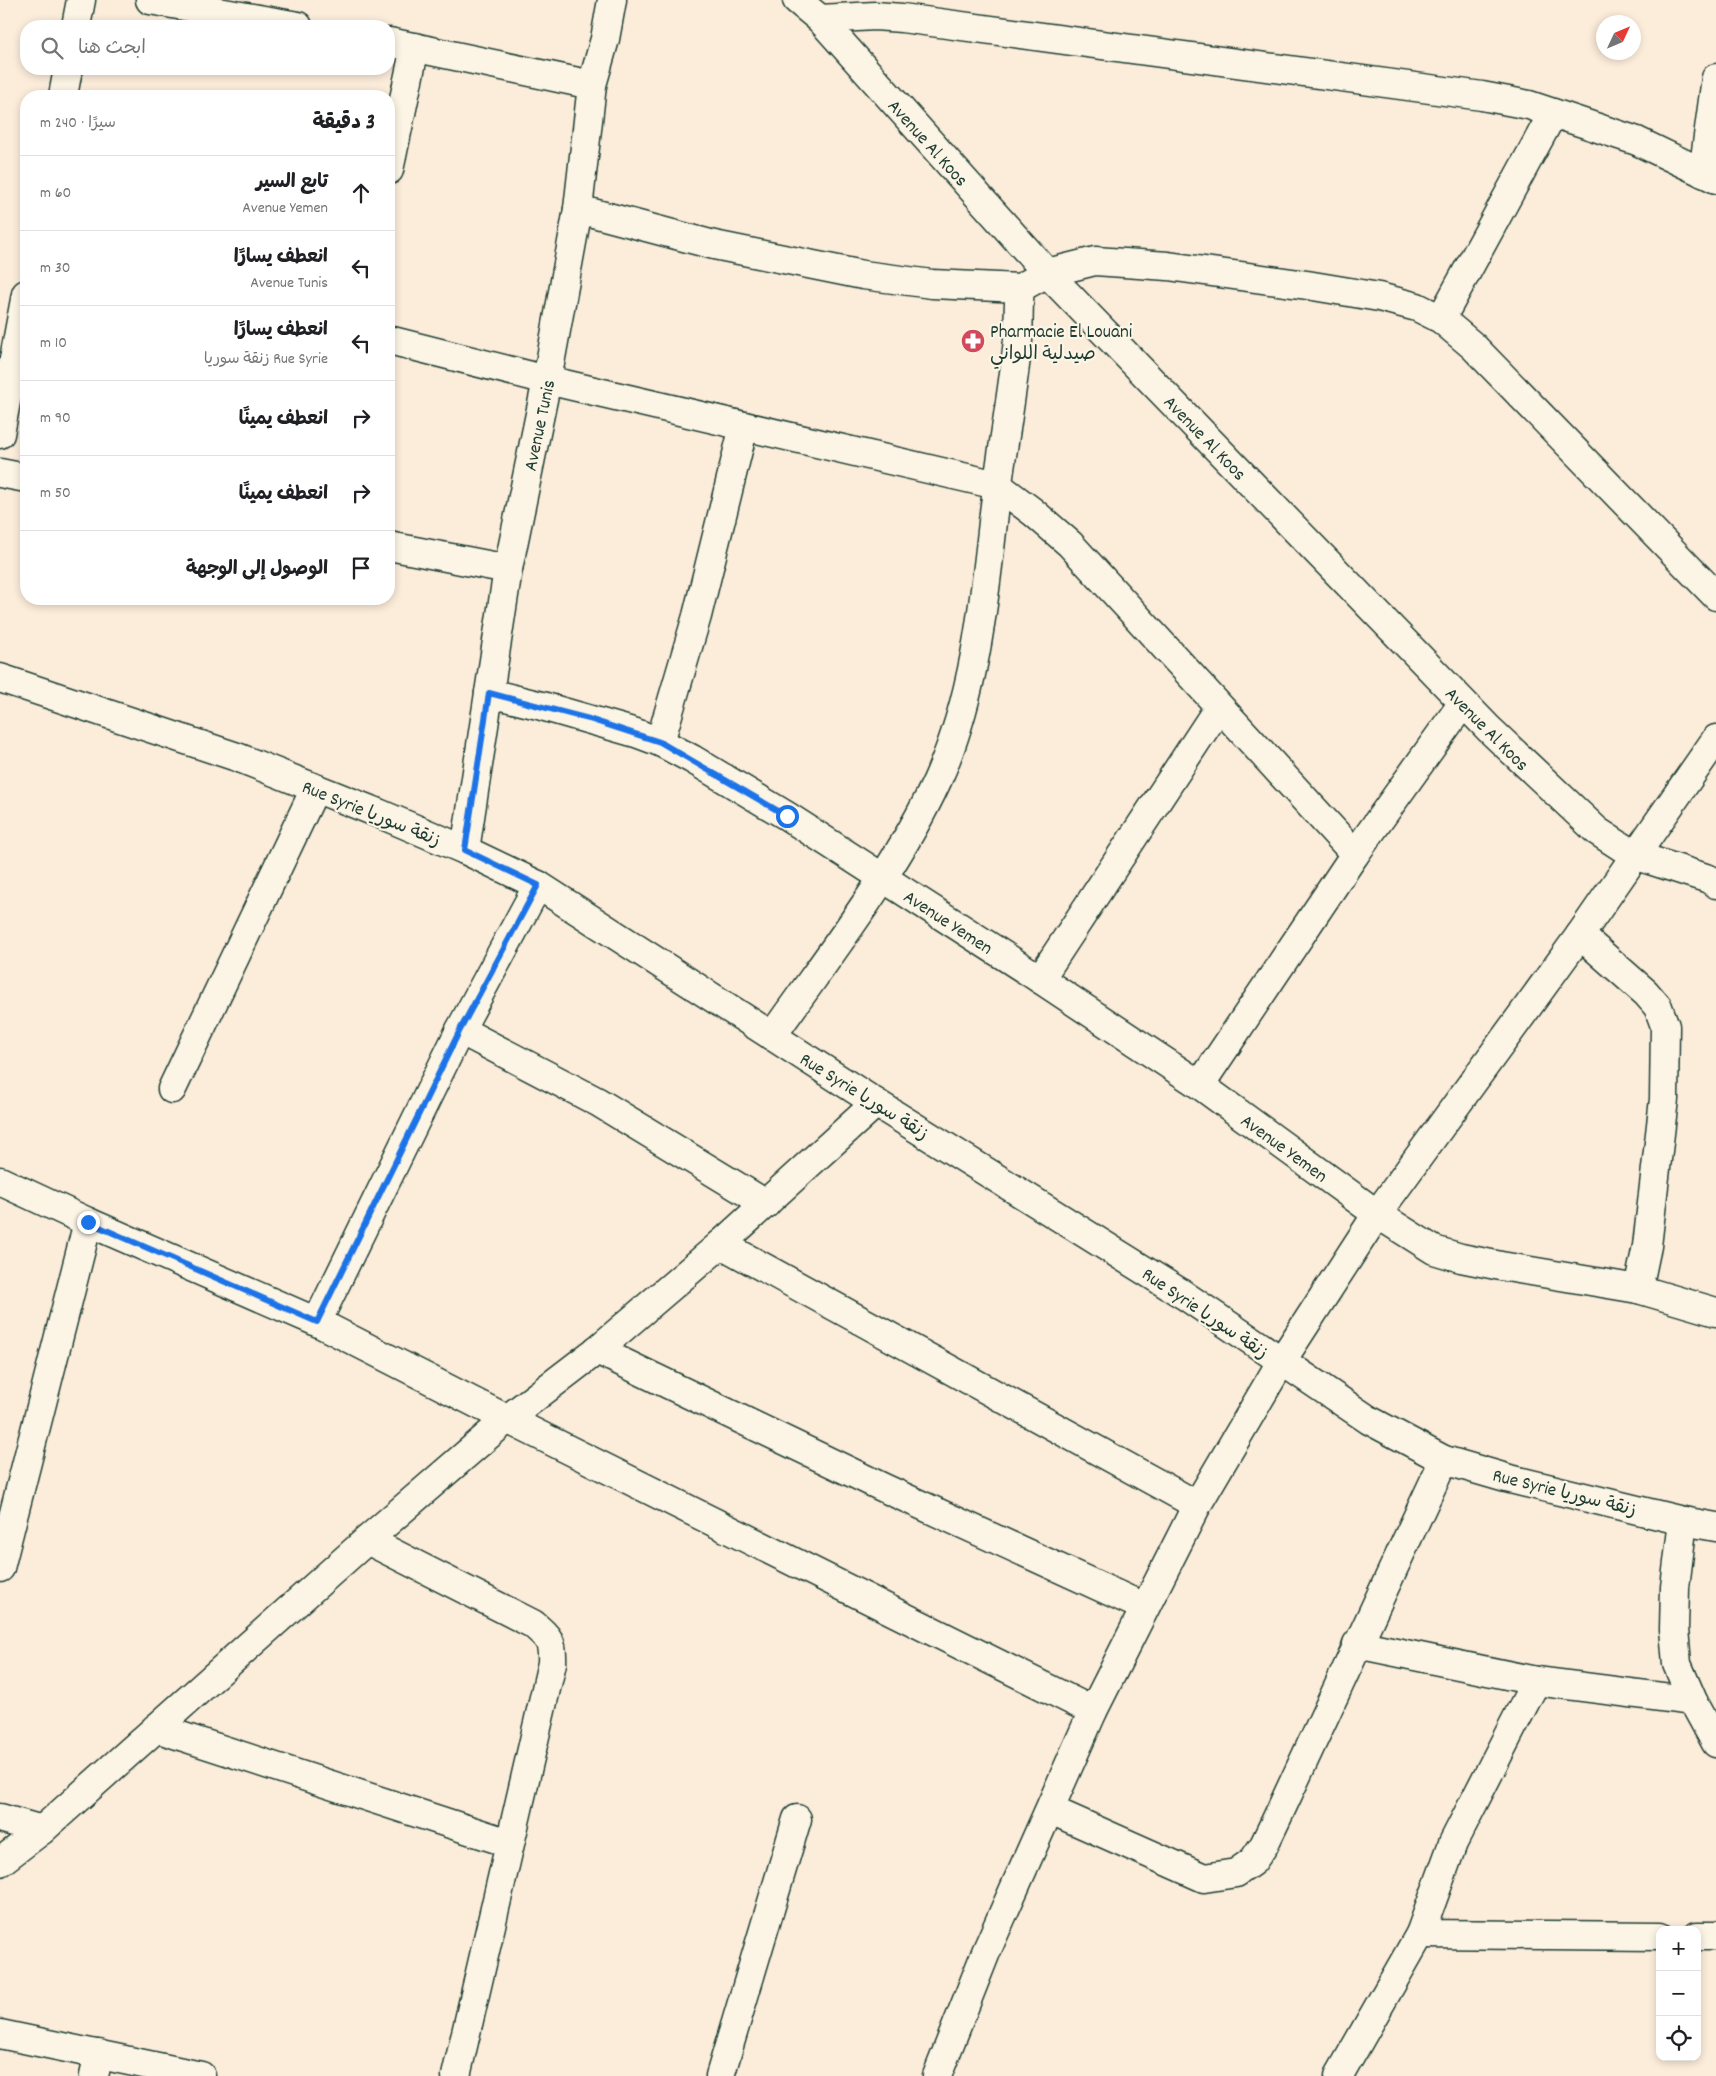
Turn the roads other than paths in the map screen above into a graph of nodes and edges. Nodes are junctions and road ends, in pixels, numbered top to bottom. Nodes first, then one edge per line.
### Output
1 (81, 0) edge
2 (150, 0) edge
3 (612, 0) edge
4 (797, 0) edge
5 (820, 19) junction
6 (77, 20) edge
7 (264, 20) edge
8 (402, 45) edge
9 (67, 75) edge
10 (1716, 78) edge
11 (592, 85) junction
12 (64, 90) edge
13 (395, 112) edge
14 (1552, 112) junction
15 (1709, 176) edge
16 (578, 209) junction
17 (1047, 273) junction
18 (1020, 288) junction
19 (1441, 320) junction
20 (20, 326) edge
21 (395, 342) edge
22 (547, 380) junction
23 (744, 426) junction
24 (0, 434) edge
25 (0, 473) edge
26 (20, 477) edge
27 (997, 485) junction
28 (395, 547) edge
29 (508, 569) junction
30 (1716, 596) edge
31 (0, 678) edge
32 (489, 693) junction
33 (1463, 703) junction
34 (1220, 707) junction
35 (1716, 739) edge
36 (660, 742) junction
37 (316, 789) junction
38 (465, 850) junction
39 (1355, 854) junction
40 (1634, 855) junction
41 (882, 878) junction
42 (1716, 884) edge
43 (538, 885) junction
44 (1580, 935) junction
45 (1040, 979) junction
46 (460, 1030) junction
47 (772, 1036) junction
48 (1200, 1086) junction
49 (172, 1089) dead end
50 (876, 1103) junction
51 (0, 1181) edge
52 (766, 1204) junction
53 (1378, 1214) junction
54 (88, 1222) junction
55 (721, 1244) junction
56 (1638, 1289) junction
57 (1716, 1312) edge
58 (317, 1322) junction
59 (597, 1350) junction
60 (1281, 1362) junction
61 (507, 1419) junction
62 (1444, 1460) junction
63 (1197, 1504) junction
64 (1683, 1521) junction
65 (1716, 1527) edge
66 (368, 1540) junction
67 (0, 1568) edge
68 (1144, 1607) junction
69 (1357, 1644) junction
70 (1536, 1681) junction
71 (1693, 1702) junction
72 (1093, 1711) junction
73 (156, 1728) junction
74 (1716, 1743) edge
75 (1051, 1810) junction
76 (0, 1818) edge
77 (797, 1819) dead end
78 (42, 1830) junction
79 (510, 1843) junction
80 (0, 1862) edge
81 (1420, 1934) junction
82 (1656, 1936) edge
83 (1701, 1936) edge
84 (1716, 1936) edge
85 (0, 2034) edge
86 (96, 2065) edge
87 (201, 2076) edge
88 (456, 2076) edge
89 (720, 2076) edge
90 (937, 2076) edge
91 (1339, 2076) edge

1 - 6 street
2 - 7 street
3 - 11 street, Avenue Tunis
4 - 5 street, Avenue Al Koos
5 - 14 street
5 - 17 street, Avenue Al Koos
8 - 11 street
8 - 13 street
9 - 12 street
10 - 15 street
11 - 16 street, Avenue Tunis
14 - 15 street
14 - 19 street
16 - 18 street
16 - 22 street, Avenue Tunis
17 - 18 street
17 - 19 street
17 - 33 street, Avenue Al Koos
18 - 27 street
19 - 30 street
20 - 24 street
21 - 22 street
22 - 23 street
22 - 29 street, Avenue Tunis
23 - 27 street
23 - 36 street
25 - 26 street
27 - 34 street
27 - 41 street
28 - 29 street
29 - 32 street, Avenue Tunis
31 - 37 street, Rue Syrie زنقة سوريا
32 - 36 street, Avenue Yemen
32 - 38 street, Avenue Tunis
33 - 39 street
33 - 40 street, Avenue Al Koos
34 - 39 street
34 - 45 street
35 - 40 street
36 - 41 street, Avenue Yemen
37 - 38 street, Rue Syrie زنقة سوريا
37 - 49 street
38 - 43 street, Rue Syrie زنقة سوريا
39 - 48 street
40 - 42 street, Avenue Al Koos
40 - 44 street
41 - 45 street, Avenue Yemen
41 - 47 street
43 - 46 street
43 - 47 street, Rue Syrie زنقة سوريا
44 - 53 street
44 - 56 street
45 - 48 street, Avenue Yemen
46 - 52 street
46 - 58 street
47 - 50 street, Rue Syrie زنقة سوريا
48 - 53 street, Avenue Yemen
50 - 52 street
50 - 60 street, Rue Syrie زنقة سوريا
51 - 54 street
52 - 55 street
53 - 56 street, Avenue Yemen
53 - 60 street
54 - 58 street
54 - 67 street
55 - 59 street
55 - 63 street
56 - 57 street, Avenue Yemen
58 - 61 street
59 - 61 street
59 - 68 street
60 - 62 street, Rue Syrie زنقة سوريا
60 - 63 street
61 - 66 street
61 - 72 street
62 - 64 street, Rue Syrie زنقة سوريا
62 - 69 street
63 - 68 street
64 - 65 street, Rue Syrie زنقة سوريا
64 - 71 street
66 - 73 street
66 - 79 street
68 - 72 street
69 - 70 street
69 - 75 street
70 - 71 street
70 - 81 street
71 - 74 street
72 - 75 street
73 - 78 street
73 - 79 street
75 - 90 street
76 - 78 street
77 - 89 street
78 - 80 street
79 - 88 street
81 - 82 street
81 - 91 street
83 - 84 street
85 - 86 street
86 - 87 street

